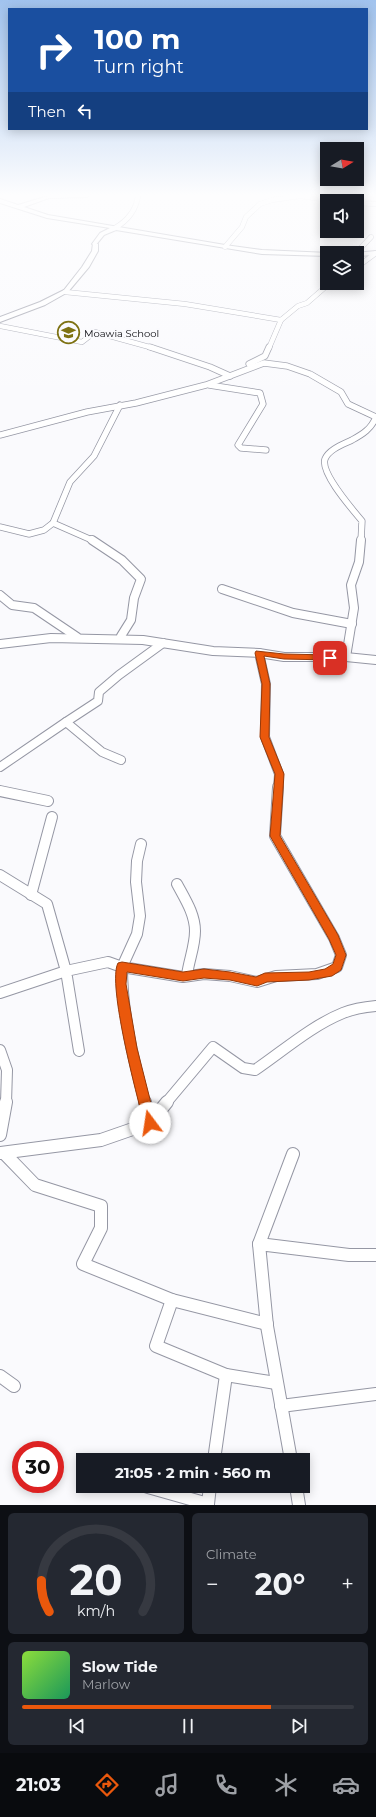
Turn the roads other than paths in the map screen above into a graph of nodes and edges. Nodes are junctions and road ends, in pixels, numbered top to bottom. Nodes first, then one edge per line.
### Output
1 (79, 266) edge
2 (85, 266) edge
3 (322, 290) edge
4 (65, 292) junction
5 (0, 316) edge
6 (0, 320) edge
7 (280, 320) junction
8 (0, 326) edge
9 (244, 371) junction
10 (230, 376) junction
11 (206, 385) junction
12 (120, 405) junction
13 (0, 435) edge
14 (266, 450) dead end
15 (53, 523) junction
16 (0, 527) edge
17 (222, 589) dead end
18 (0, 595) edge
19 (352, 624) junction
20 (78, 638) junction
21 (121, 639) junction
22 (163, 643) junction
23 (0, 644) edge
24 (259, 653) junction
25 (346, 657) junction
26 (376, 660) edge
27 (66, 722) junction
28 (120, 760) dead end
29 (0, 767) edge
30 (0, 791) edge
31 (48, 801) dead end
32 (52, 817) dead end
33 (141, 844) dead end
34 (0, 875) edge
35 (177, 884) dead end
36 (31, 895) junction
37 (122, 966) junction
38 (66, 971) junction
39 (187, 975) junction
40 (0, 993) edge
41 (376, 1006) edge
42 (0, 1050) edge
43 (79, 1051) dead end
44 (150, 1123) junction
45 (0, 1135) edge
46 (2, 1153) edge
47 (293, 1154) dead end
48 (259, 1244) junction
49 (376, 1255) edge
50 (172, 1300) junction
51 (267, 1324) junction
52 (226, 1375) junction
53 (0, 1376) edge
54 (276, 1383) junction
55 (14, 1386) dead end
56 (376, 1394) edge
57 (281, 1406) junction
58 (215, 1453) edge
59 (290, 1453) edge
60 (169, 1493) edge
61 (209, 1493) edge
62 (297, 1493) edge
63 (300, 1505) edge

1 - 5 main road
2 - 4 main road
3 - 7 street
4 - 6 main road
4 - 7 street
7 - 9 street
8 - 10 street
9 - 10 street
9 - 19 street
10 - 11 street
11 - 12 street
11 - 14 street
12 - 13 street
12 - 15 street
15 - 16 street
15 - 21 street
17 - 19 street
18 - 20 street
19 - 25 street
20 - 21 street
20 - 23 street
21 - 22 street
22 - 24 street
22 - 27 street
24 - 25 street
24 - 39 street
25 - 26 street
27 - 28 street
27 - 29 street
30 - 31 street
32 - 36 street
33 - 37 street
34 - 36 street
35 - 39 street
36 - 38 street
37 - 38 street
37 - 39 street
37 - 44 street
38 - 40 street
38 - 43 street
41 - 44 street
42 - 45 street
44 - 46 street
46 - 50 street
47 - 48 street
48 - 49 street
48 - 51 street
50 - 51 street
50 - 52 street
51 - 54 street
52 - 54 street
52 - 58 street
53 - 55 street
54 - 57 street
56 - 57 street
57 - 59 street
60 - 61 street
62 - 63 street

